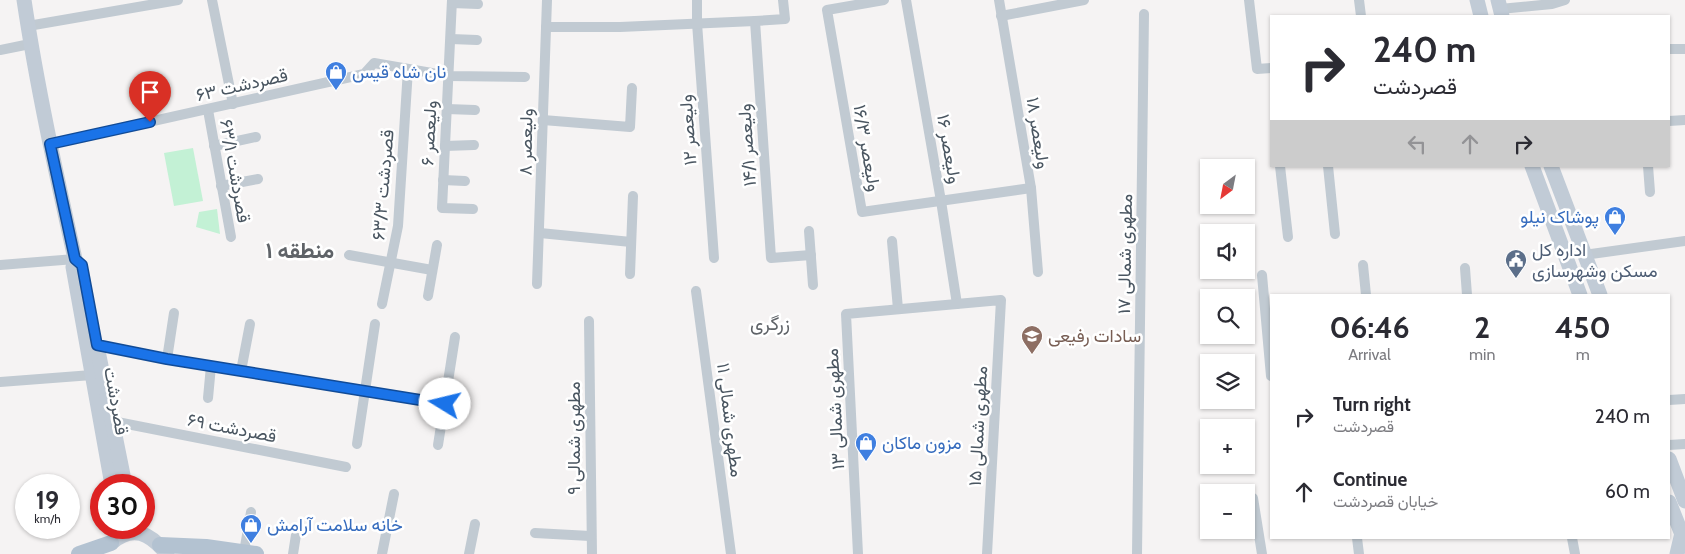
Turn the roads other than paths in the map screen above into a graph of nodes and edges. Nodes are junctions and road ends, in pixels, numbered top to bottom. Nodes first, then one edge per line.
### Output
1 (24, 0) edge
2 (178, 0) edge
3 (212, 0) edge
4 (547, 0) edge
5 (697, 0) edge
6 (783, 0) edge
7 (884, 0) edge
8 (906, 0) edge
9 (999, 0) edge
10 (1084, 0) edge
11 (1249, 0) edge
12 (1359, 0) edge
13 (1478, 0) edge
14 (1565, 0) edge
15 (452, 1) edge
16 (478, 4) dead end
17 (1500, 8) edge
18 (1144, 14) dead end
19 (1361, 15) edge
20 (1481, 15) edge
21 (1001, 16) junction
22 (755, 21) junction
23 (697, 23) junction
24 (28, 26) junction
25 (546, 27) junction
26 (451, 39) junction
27 (478, 40) dead end
28 (30, 44) junction
29 (1670, 49) edge
30 (1685, 49) edge
31 (0, 50) edge
32 (1270, 68) edge
33 (408, 69) junction
34 (449, 76) junction
35 (525, 76) dead end
36 (632, 88) dead end
37 (232, 104) junction
38 (447, 109) junction
39 (208, 110) junction
40 (475, 110) dead end
41 (543, 120) junction
42 (1685, 120) edge
43 (1670, 121) edge
44 (256, 137) dead end
45 (50, 144) junction
46 (474, 145) dead end
47 (214, 146) junction
48 (445, 146) junction
49 (1280, 167) edge
50 (1328, 167) edge
51 (1532, 167) edge
52 (1551, 167) edge
53 (1648, 167) edge
54 (258, 179) dead end
55 (443, 180) junction
56 (465, 181) dead end
57 (221, 186) junction
58 (1031, 188) junction
59 (1650, 192) dead end
60 (633, 196) dead end
61 (941, 200) junction
62 (473, 209) dead end
63 (808, 231) dead end
64 (540, 233) junction
65 (1335, 234) dead end
66 (231, 237) dead end
67 (1288, 237) dead end
68 (892, 241) dead end
69 (1685, 241) edge
70 (630, 242) junction
71 (437, 245) dead end
72 (349, 255) dead end
73 (811, 255) junction
74 (1584, 255) junction
75 (714, 258) dead end
76 (75, 259) junction
77 (391, 263) junction
78 (0, 265) edge
79 (1363, 265) dead end
80 (1465, 268) dead end
81 (432, 270) junction
82 (1038, 272) dead end
83 (630, 274) dead end
84 (1262, 275) dead end
85 (537, 284) dead end
86 (813, 285) dead end
87 (696, 291) dead end
88 (1366, 294) edge
89 (1467, 294) edge
90 (1580, 294) edge
91 (1600, 294) edge
92 (428, 296) dead end
93 (382, 304) dead end
94 (957, 304) junction
95 (898, 309) junction
96 (174, 313) dead end
97 (589, 321) dead end
98 (250, 324) dead end
99 (375, 324) dead end
100 (455, 337) dead end
101 (97, 345) junction
102 (167, 359) junction
103 (1270, 364) edge
104 (211, 366) junction
105 (241, 371) junction
106 (92, 375) junction
107 (0, 382) edge
108 (365, 391) junction
109 (208, 398) dead end
110 (1685, 399) edge
111 (1670, 400) edge
112 (445, 404) junction
113 (112, 421) junction
114 (357, 444) dead end
115 (1685, 444) edge
116 (438, 445) dead end
117 (1670, 445) edge
118 (1670, 462) edge
119 (346, 467) dead end
120 (110, 474) edge
121 (123, 474) edge
122 (394, 494) dead end
123 (1685, 501) edge
124 (1670, 504) edge
125 (1255, 510) edge
126 (251, 512) dead end
127 (475, 524) dead end
128 (535, 533) dead end
129 (296, 535) dead end
130 (590, 536) junction
131 (1683, 537) edge
132 (152, 539) edge
133 (1356, 539) edge
134 (1572, 539) edge
135 (111, 542) edge
136 (164, 550) edge
137 (250, 553) edge
138 (80, 554) edge
139 (293, 554) edge
140 (382, 554) edge
141 (469, 554) edge
142 (592, 554) edge
143 (730, 554) edge
144 (858, 554) edge
145 (987, 554) edge
146 (1137, 554) edge
147 (1262, 554) edge
148 (1359, 554) edge
149 (1575, 554) edge
150 (1678, 554) edge

1 - 24 main road
2 - 24 street
3 - 37 street
4 - 25 street, ۸ ولیعصر
5 - 23 street, ۱۲ ولیعصر
6 - 22 street
7 - 61 street, ۱۶/۳ ولیعصر
8 - 61 street, ۱۶ ولیعصر
9 - 21 street, ۱۸ ولیعصر
10 - 21 street
11 - 32 street
12 - 19 street
13 - 20 main road
14 - 17 street
15 - 16 street
15 - 26 street, ۶ ولیعصر
18 - 146 street, ۱۷ مطهری شمالی
21 - 58 street, ۱۸ ولیعصر
22 - 23 street
22 - 73 street, ۱۴/۱ ولیعصر
23 - 25 street
23 - 75 street, ۱۲ ولیعصر
24 - 28 main road
25 - 41 street, ۸ ولیعصر
26 - 27 street
26 - 34 street, ۶ ولیعصر
28 - 31 street
28 - 45 main road
29 - 30 street
33 - 34 street
33 - 37 street, ۶۳ قصردشت
33 - 77 street, ۶۳/۳ قصردشت
34 - 35 street
34 - 38 street, ۶ ولیعصر
36 - 41 street
37 - 39 street, ۶۳ قصردشت
38 - 40 street
38 - 48 street, ۶ ولیعصر
39 - 45 street, ۶۳ قصردشت
39 - 47 street, ۶۳/۱ قصردشت
41 - 64 street, ۸ ولیعصر
42 - 43 street
44 - 47 street
45 - 76 main road
46 - 48 street
47 - 57 street, ۶۳/۱ قصردشت
48 - 55 street, ۶ ولیعصر
49 - 67 street
50 - 65 street
51 - 90 main road
52 - 74 main road
53 - 59 street
54 - 57 street
55 - 56 street
55 - 62 street, ۶ ولیعصر
57 - 66 street, ۶۳/۱ قصردشت
58 - 61 street
58 - 82 street, ۱۸ ولیعصر
60 - 70 street
61 - 94 street, ۱۶ ولیعصر
63 - 73 street
64 - 70 street
64 - 85 street, ۸ ولیعصر
68 - 95 street
69 - 74 street
70 - 83 street
71 - 81 street
72 - 77 street
73 - 86 street
74 - 91 main road
76 - 78 street
76 - 101 main road, قصردشت
76 - 106 main road, قصردشت
77 - 81 street
77 - 93 street, ۶۳/۳ قصردشت
79 - 88 street
80 - 89 street
81 - 92 street
84 - 103 street
87 - 143 street, ۱۱ مطهری شمالی
94 - 95 street
94 - 145 street, ۱۵ مطهری شمالی
95 - 144 street, ۱۳ مطهری شمالی
96 - 102 street
97 - 130 street, ۹ مطهری شمالی
98 - 105 street
99 - 108 street
100 - 112 street
101 - 102 street
101 - 113 main road, قصردشت
102 - 104 street
104 - 105 street
104 - 109 street
105 - 108 street
106 - 107 street
106 - 120 main road, قصردشت
108 - 112 street
108 - 114 street
110 - 111 street
112 - 116 street
113 - 119 street, ۶۹ قصردشت
113 - 121 main road, قصردشت
115 - 117 street
118 - 123 main road
122 - 140 street
124 - 131 main road
125 - 147 street
126 - 137 street
127 - 141 street
128 - 130 street
129 - 139 street
130 - 142 street, ۹ مطهری شمالی
131 - 150 main road
132 - 136 main road
133 - 148 street
134 - 149 street
135 - 138 main road
136 - 137 main road

